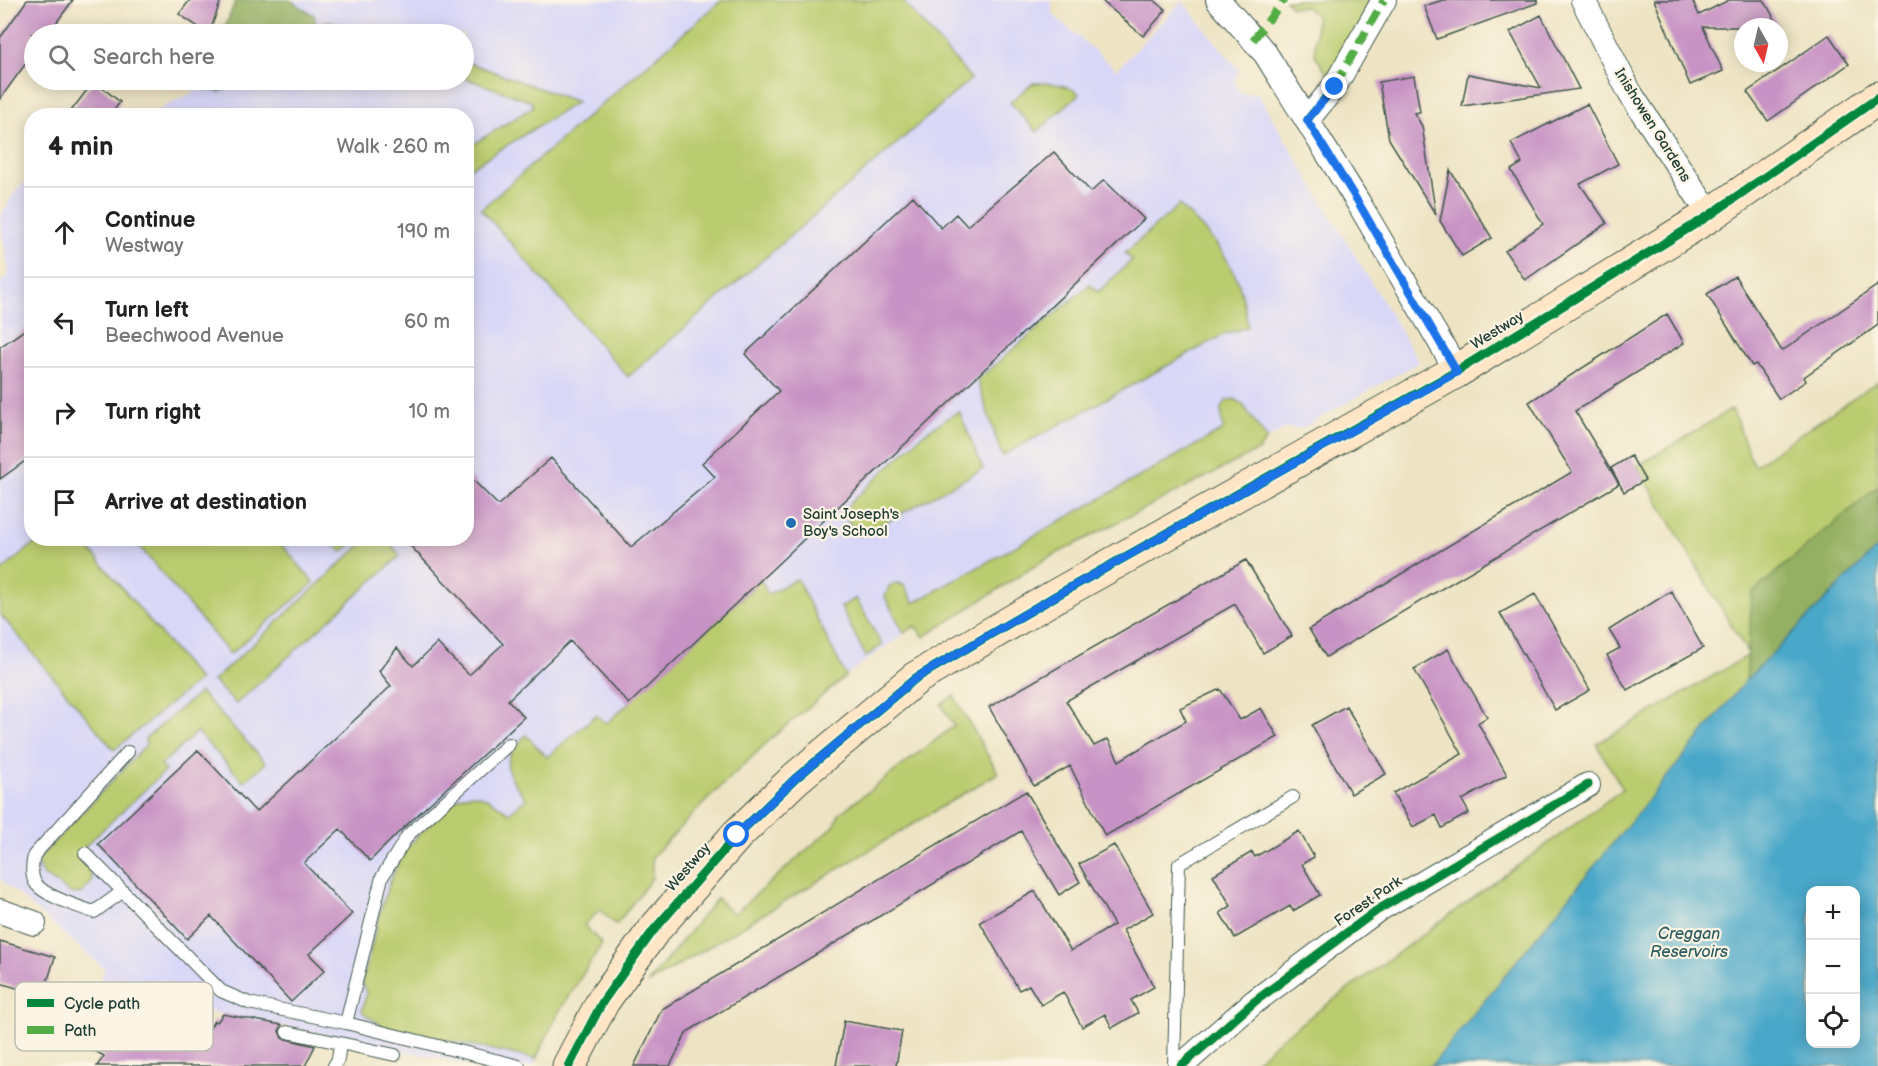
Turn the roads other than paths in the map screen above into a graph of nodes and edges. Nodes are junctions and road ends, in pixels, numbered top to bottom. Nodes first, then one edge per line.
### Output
1 (1218, 0) edge
2 (1384, 0) edge
3 (1582, 0) edge
4 (1878, 98) edge
5 (1307, 120) junction
6 (1710, 215) junction
7 (1457, 372) junction
8 (510, 744) dead end
9 (128, 752) dead end
10 (1588, 785) dead end
11 (1293, 797) dead end
12 (85, 853) dead end
13 (122, 892) junction
14 (0, 911) edge
15 (34, 923) dead end
16 (212, 982) edge
17 (213, 983) edge
18 (346, 1023) junction
19 (287, 1032) dead end
20 (340, 1043) junction
21 (395, 1055) dead end
22 (334, 1066) edge
23 (519, 1066) edge
24 (569, 1066) edge
25 (1174, 1066) edge
26 (1181, 1066) edge

1 - 5 street
2 - 5 street
3 - 6 street, Inishowen Gardens
4 - 6 street, Westway
5 - 7 street
6 - 7 street, Westway
7 - 24 street, Westway
8 - 18 lane
9 - 13 lane
10 - 26 street, Forest Park
11 - 25 lane
12 - 13 lane
13 - 16 lane
14 - 15 street
17 - 18 lane
18 - 23 lane
19 - 20 lane
20 - 21 lane
20 - 22 lane

